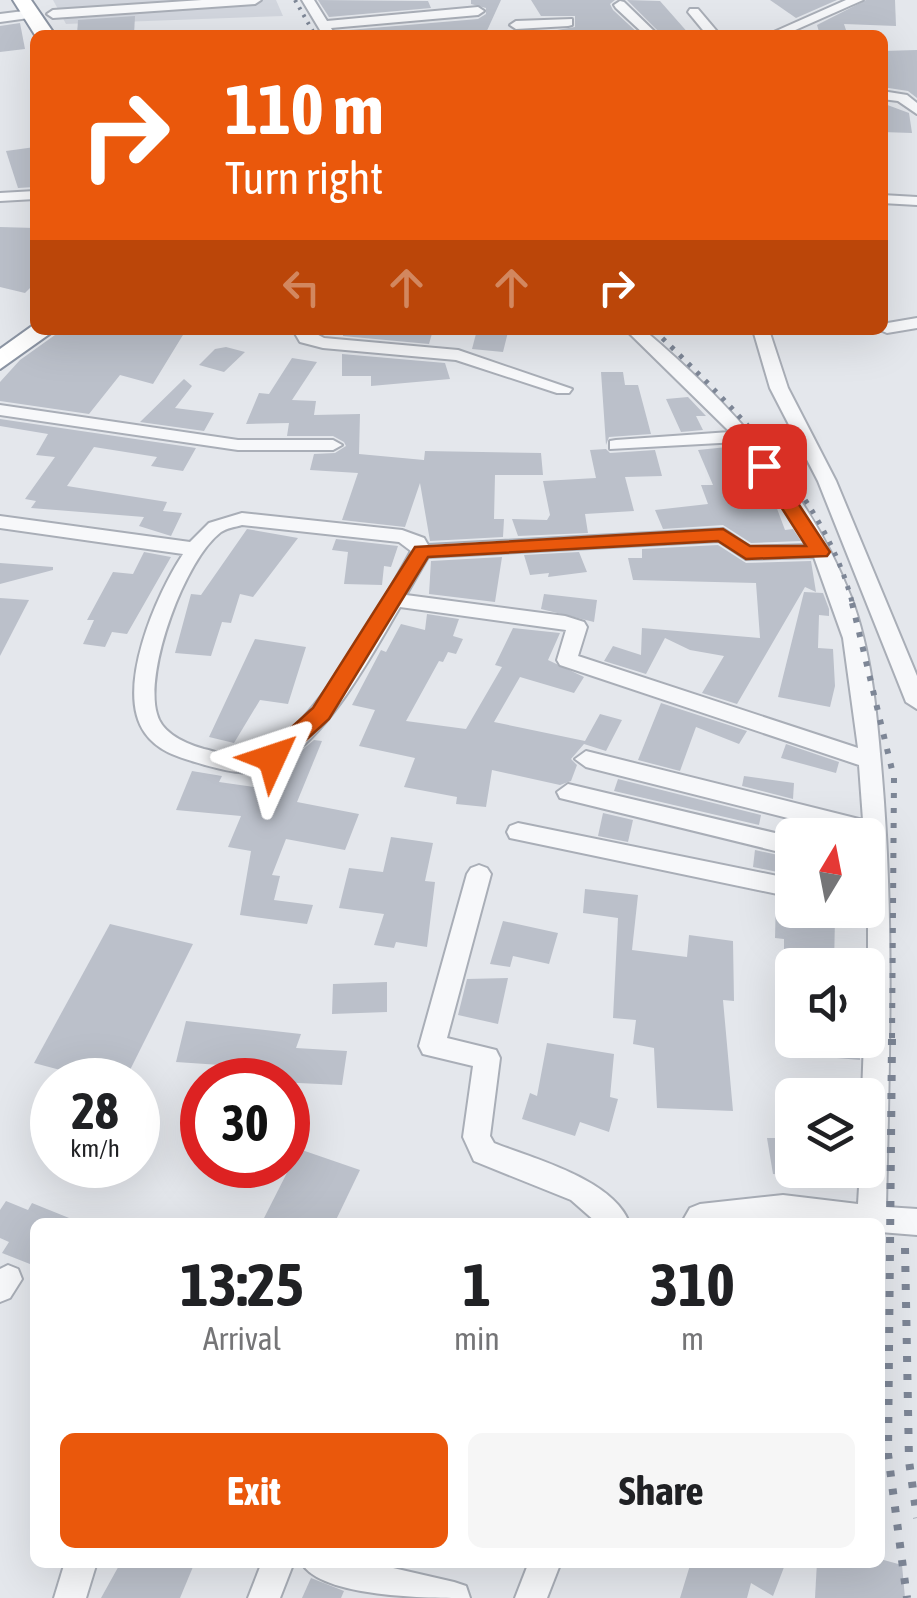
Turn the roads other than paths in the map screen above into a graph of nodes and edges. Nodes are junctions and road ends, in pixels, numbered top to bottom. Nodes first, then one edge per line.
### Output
1 (256, 0) edge
2 (308, 0) edge
3 (392, 0) edge
4 (857, 0) edge
5 (620, 5) dead end
6 (555, 6) dead end
7 (37, 7) edge
8 (478, 11) dead end
9 (694, 12) dead end
10 (0, 18) edge
11 (394, 19) junction
12 (568, 22) junction
13 (516, 24) dead end
14 (808, 28) edge
15 (59, 30) edge
16 (326, 30) edge
17 (575, 30) edge
18 (647, 30) edge
19 (710, 30) edge
20 (888, 96) edge
21 (917, 110) edge
22 (30, 195) edge
23 (0, 197) edge
24 (888, 199) edge
25 (917, 201) edge
26 (30, 316) edge
27 (917, 323) edge
28 (888, 328) edge
29 (35, 335) edge
30 (304, 335) edge
31 (640, 335) edge
32 (762, 335) edge
33 (0, 339) edge
34 (0, 361) edge
35 (563, 389) dead end
36 (0, 410) edge
37 (743, 436) junction
38 (616, 444) dead end
39 (333, 445) dead end
40 (0, 522) edge
41 (194, 548) junction
42 (422, 551) junction
43 (820, 552) junction
44 (394, 600) junction
45 (910, 659) edge
46 (917, 702) edge
47 (586, 759) dead end
48 (870, 760) junction
49 (568, 792) dead end
50 (820, 818) edge
51 (875, 818) edge
52 (518, 832) dead end
53 (775, 842) edge
54 (479, 874) dead end
55 (775, 885) edge
56 (873, 928) edge
57 (611, 1218) edge
58 (699, 1218) edge
59 (864, 1218) edge
60 (872, 1218) edge
61 (885, 1220) edge
62 (917, 1222) edge
63 (79, 1568) edge
64 (276, 1568) edge
65 (328, 1568) edge
66 (542, 1568) edge
67 (70, 1598) edge
68 (264, 1598) edge
69 (454, 1598) edge
70 (530, 1598) edge

1 - 7 street
2 - 16 street
3 - 11 street
4 - 14 street
5 - 18 street
6 - 12 street
7 - 10 street
7 - 15 highway
8 - 11 street
9 - 19 street
11 - 16 street
12 - 13 street
12 - 17 street
20 - 21 street
22 - 23 street
24 - 25 street
26 - 33 highway
27 - 28 street
29 - 34 highway
30 - 35 street
31 - 37 street
32 - 45 street
36 - 39 street
37 - 38 street
37 - 43 street
40 - 41 street
41 - 42 street
41 - 44 street
42 - 43 street
42 - 44 street
43 - 48 street
44 - 48 street
45 - 46 street
47 - 50 street
48 - 51 street
49 - 53 street
52 - 55 street
54 - 57 street
56 - 60 street
58 - 59 street
61 - 62 street
63 - 67 street
64 - 68 street
65 - 69 street
66 - 70 street

